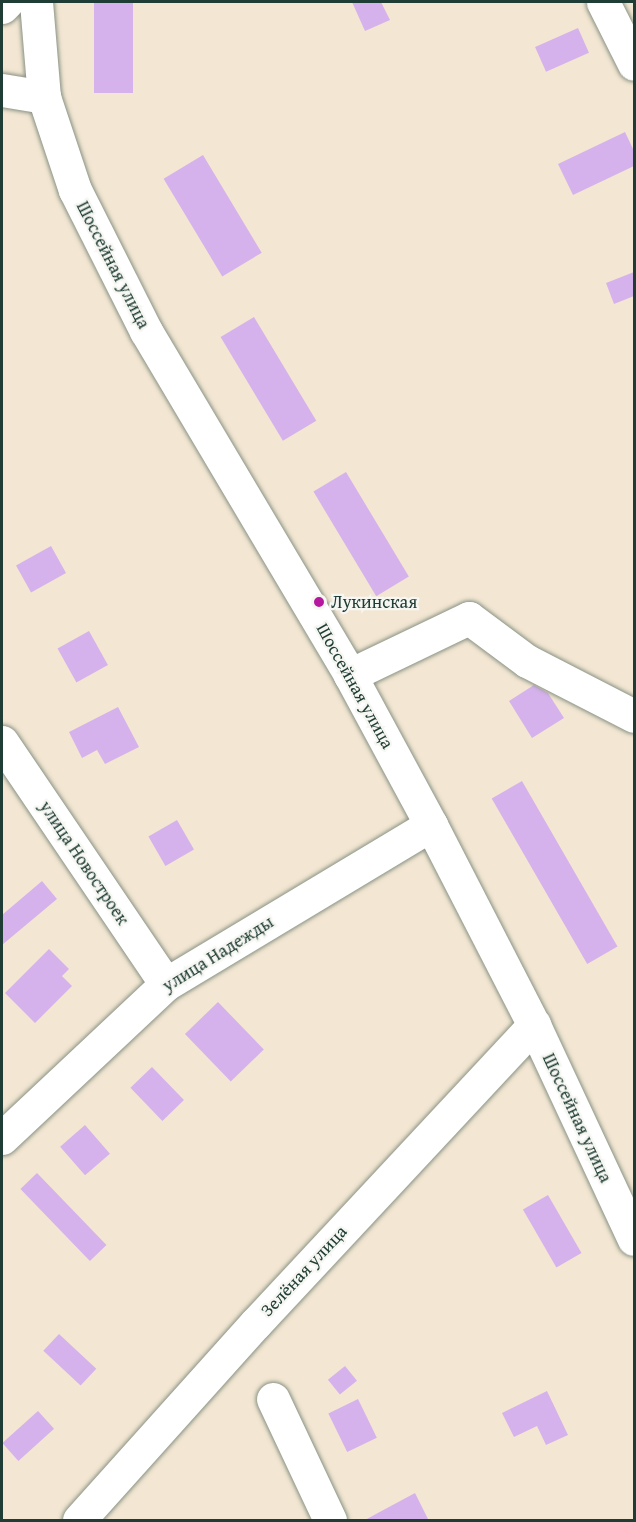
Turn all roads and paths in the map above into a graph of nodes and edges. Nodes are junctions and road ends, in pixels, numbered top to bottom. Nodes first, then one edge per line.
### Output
1 (7, 2) edge
2 (36, 2) edge
3 (603, 2) edge
4 (2, 7) edge
5 (634, 64) edge
6 (2, 90) edge
7 (44, 97) junction
8 (350, 675) junction
9 (634, 716) edge
10 (2, 742) edge
11 (431, 825) junction
12 (166, 984) junction
13 (534, 1025) junction
14 (2, 1138) edge
15 (634, 1239) edge
16 (273, 1399) dead end
17 (79, 1521) edge
18 (330, 1521) edge

1 - 4 street
2 - 7 street, Шоссейная улица
3 - 5 street
6 - 7 street
7 - 8 street, Шоссейная улица
8 - 9 street
8 - 11 street, Шоссейная улица
10 - 12 street, улица Новостроек
11 - 12 street, улица Надежды
11 - 13 street, Шоссейная улица
12 - 14 street, улица Надежды
13 - 15 street, Шоссейная улица
13 - 17 street, Зелёная улица
16 - 18 street

